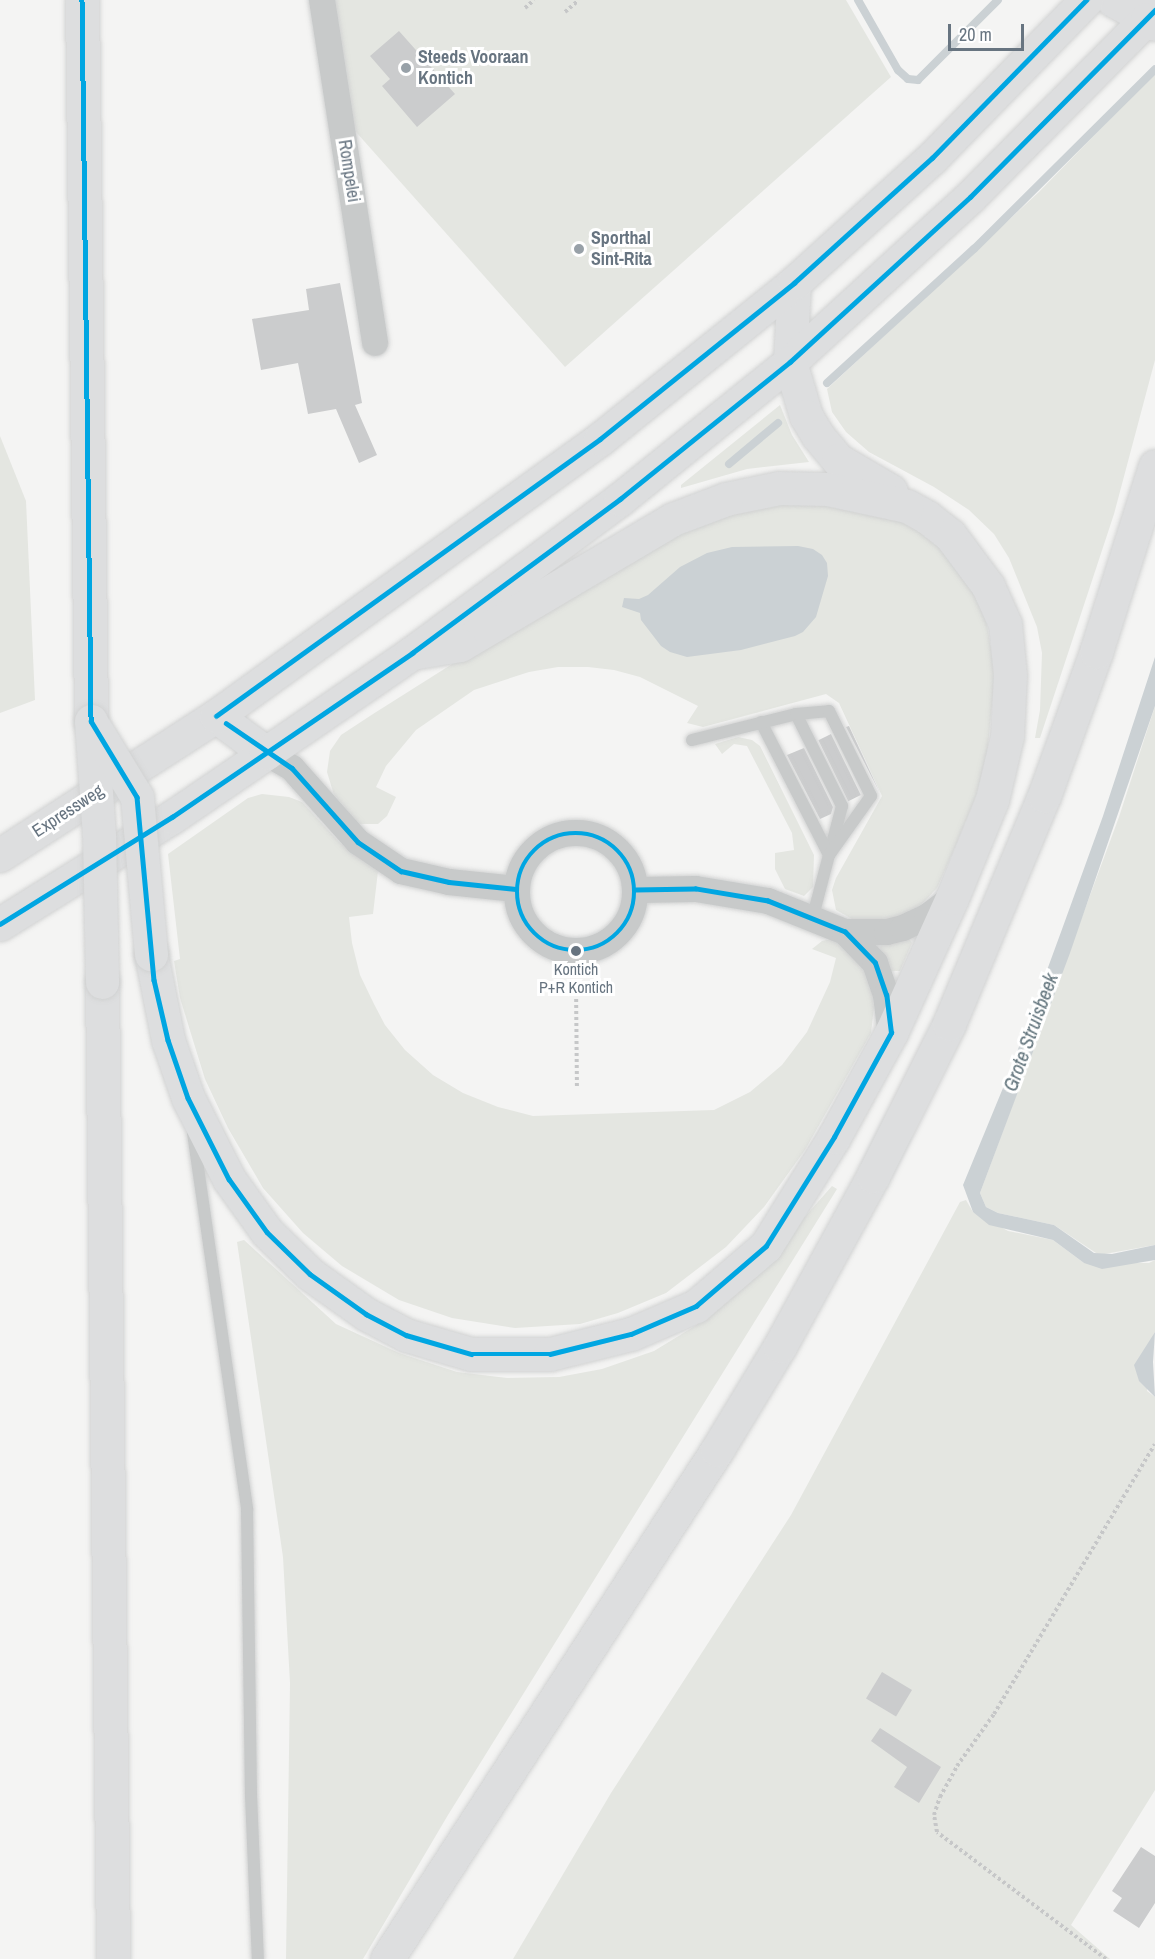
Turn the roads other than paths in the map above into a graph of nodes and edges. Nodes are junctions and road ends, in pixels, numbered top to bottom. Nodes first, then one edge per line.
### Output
1 (82, 0) edge
2 (322, 0) edge
3 (1086, 0) edge
4 (1113, 0) edge
5 (1152, 18) edge
6 (794, 283) junction
7 (375, 343) dead end
8 (790, 362) junction
9 (1155, 466) edge
10 (907, 506) junction
11 (412, 653) junction
12 (796, 714) junction
13 (216, 716) junction
14 (91, 721) junction
15 (761, 722) junction
16 (692, 740) dead end
17 (266, 753) junction
18 (0, 855) edge
19 (829, 855) junction
20 (516, 889) junction
21 (636, 890) junction
22 (952, 898) junction
23 (812, 920) junction
24 (0, 924) edge
25 (845, 932) junction
26 (891, 1033) junction
27 (188, 1098) junction
28 (113, 1959) edge
29 (258, 1959) edge
30 (387, 1959) edge

1 - 14 highway
2 - 7 street, Rompelei
3 - 6 highway, Expressweg
4 - 5 highway
5 - 8 highway
6 - 8 highway
6 - 13 highway, Expressweg
8 - 10 highway
8 - 11 highway
9 - 30 highway
10 - 11 highway
10 - 22 highway
11 - 17 highway
12 - 15 lane
12 - 19 lane
12 - 19 lane
13 - 17 highway
13 - 18 highway, Expressweg
14 - 27 highway, bridge
14 - 28 highway, bridge
15 - 16 lane
15 - 19 lane
17 - 20 street
17 - 24 highway
19 - 23 lane
20 - 21 street
20 - 21 street
21 - 23 street
22 - 25 street
22 - 26 highway
23 - 25 street
25 - 26 street
26 - 27 highway
27 - 29 lane

